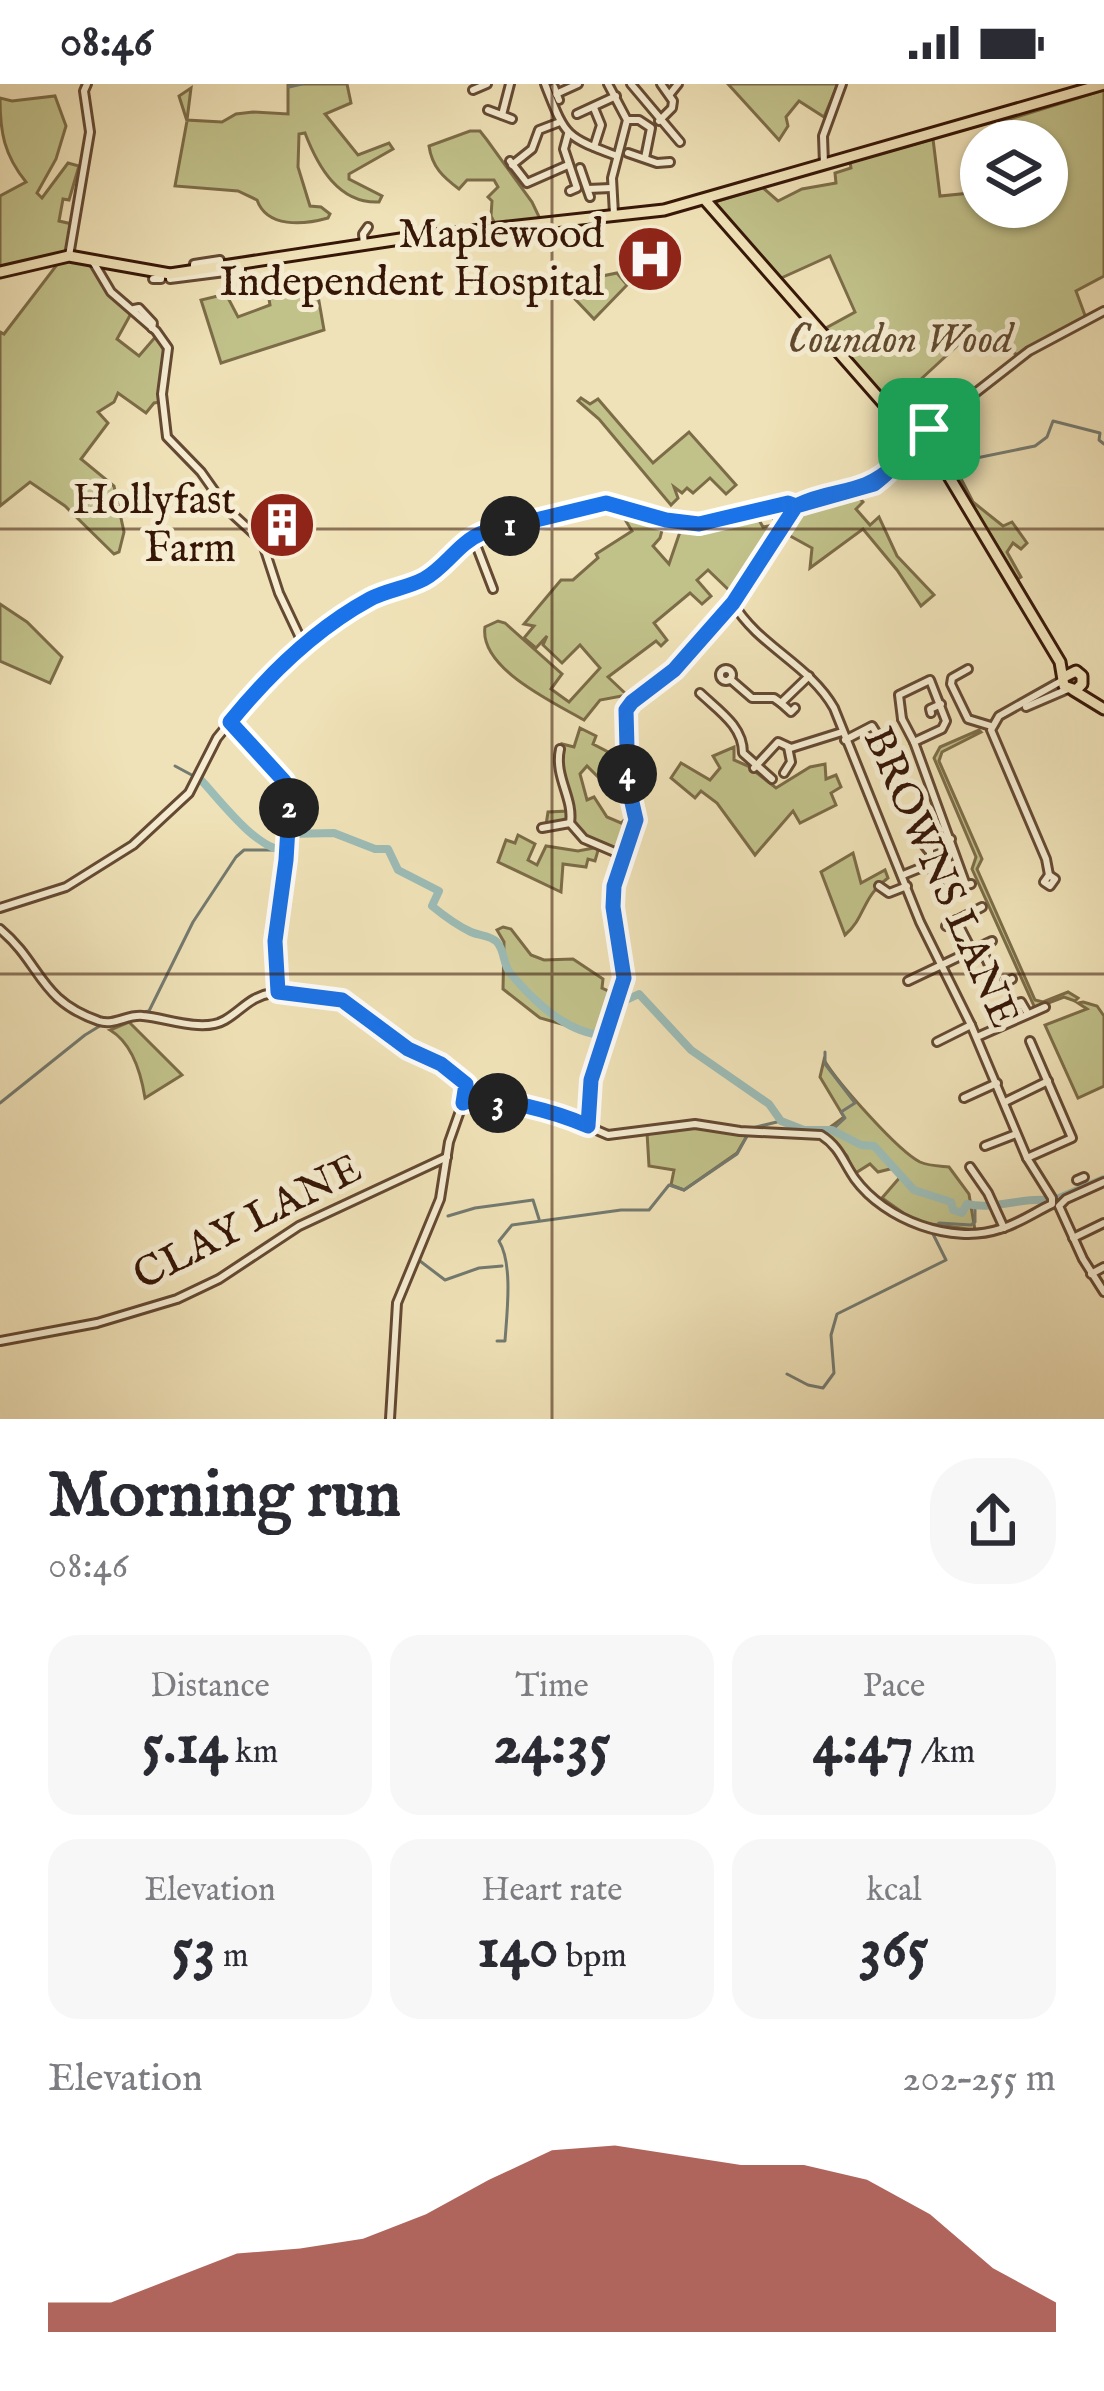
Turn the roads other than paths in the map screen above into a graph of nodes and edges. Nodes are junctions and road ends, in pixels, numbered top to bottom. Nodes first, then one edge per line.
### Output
1 (87, 84) edge
2 (487, 84) edge
3 (510, 84) edge
4 (578, 84) edge
5 (608, 84) edge
6 (631, 84) edge
7 (661, 84) edge
8 (678, 84) edge
9 (842, 84) edge
10 (1104, 84) edge
11 (473, 89) dead end
12 (554, 91) edge
13 (670, 94) junction
14 (616, 96) junction
15 (594, 108) junction
16 (488, 110) dead end
17 (577, 114) dead end
18 (502, 116) junction
19 (512, 119) dead end
20 (627, 120) junction
21 (659, 121) junction
22 (560, 122) junction
23 (568, 134) junction
24 (680, 142) dead end
25 (594, 147) junction
26 (628, 153) dead end
27 (617, 156) junction
28 (645, 158) junction
29 (670, 162) dead end
30 (824, 164) junction
31 (568, 165) junction
32 (580, 168) dead end
33 (611, 188) junction
34 (573, 189) dead end
35 (706, 201) junction
36 (555, 211) dead end
37 (615, 217) junction
38 (556, 224) junction
39 (368, 227) dead end
40 (364, 245) junction
41 (85, 258) junction
42 (241, 264) junction
43 (0, 272) edge
44 (162, 277) junction
45 (1104, 311) edge
46 (919, 440) junction
47 (796, 506) junction
48 (472, 537) junction
49 (494, 590) dead end
50 (733, 603) junction
51 (304, 646) junction
52 (968, 669) dead end
53 (809, 676) junction
54 (730, 680) dead end
55 (1068, 681) junction
56 (710, 687) dead end
57 (1093, 701) junction
58 (781, 704) junction
59 (941, 704) junction
60 (796, 708) dead end
61 (930, 709) dead end
62 (1104, 709) edge
63 (230, 722) junction
64 (993, 723) junction
65 (843, 736) junction
66 (914, 742) junction
67 (788, 747) junction
68 (885, 747) dead end
69 (560, 749) dead end
70 (755, 767) junction
71 (784, 773) dead end
72 (772, 779) dead end
73 (570, 824) junction
74 (542, 828) dead end
75 (919, 834) dead end
76 (950, 838) junction
77 (928, 850) junction
78 (624, 856) junction
79 (932, 868) junction
80 (902, 875) junction
81 (1049, 875) dead end
82 (938, 885) dead end
83 (966, 885) dead end
84 (879, 886) dead end
85 (907, 886) junction
86 (0, 908) edge
87 (979, 911) dead end
88 (956, 920) junction
89 (946, 926) dead end
90 (0, 929) edge
91 (992, 941) dead end
92 (976, 949) junction
93 (941, 966) junction
94 (1010, 978) dead end
95 (908, 982) dead end
96 (278, 992) junction
97 (1011, 1003) dead end
98 (1045, 1007) dead end
99 (1028, 1013) junction
100 (971, 1025) junction
101 (976, 1037) junction
102 (937, 1042) dead end
103 (1029, 1044) dead end
104 (1048, 1081) junction
105 (997, 1084) junction
106 (466, 1090) junction
107 (968, 1098) dead end
108 (475, 1099) junction
109 (1005, 1102) junction
110 (463, 1103) junction
111 (586, 1115) junction
112 (577, 1121) junction
113 (588, 1126) junction
114 (1016, 1134) junction
115 (987, 1144) dead end
116 (447, 1157) junction
117 (1027, 1158) junction
118 (973, 1169) dead end
119 (1104, 1182) edge
120 (1056, 1203) junction
121 (1104, 1223) edge
122 (1004, 1228) junction
123 (1073, 1238) junction
124 (1104, 1267) edge
125 (1091, 1274) junction
126 (1104, 1292) edge
127 (0, 1341) edge
128 (385, 1418) edge

1 - 41 street
2 - 11 street
3 - 18 street
4 - 12 street
5 - 14 street
6 - 21 street
7 - 13 street
8 - 13 street
9 - 30 street
10 - 30 main road
12 - 22 street
13 - 21 street
14 - 15 street
14 - 20 street
15 - 17 street
15 - 25 street
16 - 18 street
18 - 19 street
20 - 27 street
20 - 28 street
21 - 24 street
22 - 23 street
22 - 31 street
23 - 25 street
23 - 31 street
25 - 27 street
26 - 28 street
27 - 33 street
28 - 29 street
30 - 35 main road
31 - 34 street
32 - 33 street
33 - 37 street
35 - 37 main road
35 - 46 main road
36 - 38 street
37 - 38 main road
38 - 40 main road
39 - 40 street
40 - 42 main road
41 - 43 main road
41 - 44 main road
41 - 51 street
42 - 44 main road
42 - 44 street
45 - 46 street
46 - 47 street
46 - 55 main road
47 - 48 street
47 - 50 street
48 - 49 street
48 - 51 street
50 - 53 street, BROWNS LANE
50 - 78 street
51 - 63 street
52 - 64 street
53 - 58 street
53 - 65 street, BROWNS LANE
54 - 58 street
55 - 57 main road
55 - 57 main road
55 - 64 street
56 - 70 street
57 - 62 main road
58 - 60 street
59 - 61 street
59 - 66 street
59 - 66 street
63 - 86 street
63 - 96 street
64 - 81 street
65 - 67 street
65 - 68 street
65 - 80 street, BROWNS LANE
66 - 76 street
67 - 70 street
67 - 71 street
69 - 73 street
70 - 72 street
73 - 74 street
73 - 78 street
75 - 77 street
76 - 77 street
76 - 83 street
77 - 79 street
78 - 111 street
79 - 80 street
79 - 82 street
80 - 85 street, BROWNS LANE
84 - 85 street
85 - 93 street, BROWNS LANE
87 - 88 street
88 - 89 street
88 - 92 street
90 - 96 street
91 - 92 street
92 - 93 street
92 - 94 street
93 - 95 street
93 - 100 street, BROWNS LANE
96 - 106 street
97 - 99 street
98 - 99 street
99 - 101 street
100 - 101 street, BROWNS LANE
100 - 102 street
101 - 105 street, BROWNS LANE
103 - 104 street
104 - 109 street
104 - 117 street
105 - 107 street
105 - 109 street, BROWNS LANE
106 - 108 street
106 - 110 street
108 - 110 street
108 - 112 street
109 - 114 street, BROWNS LANE
110 - 116 street
111 - 112 street
111 - 113 street
112 - 113 street
113 - 122 street
114 - 115 street
114 - 117 street, BROWNS LANE
116 - 127 street, CLAY LANE
116 - 128 street
117 - 120 street, BROWNS LANE
118 - 122 street
119 - 120 street
120 - 122 street
120 - 123 street, BROWNS LANE
121 - 123 street
123 - 125 street, BROWNS LANE
124 - 125 street
125 - 126 street, BROWNS LANE

